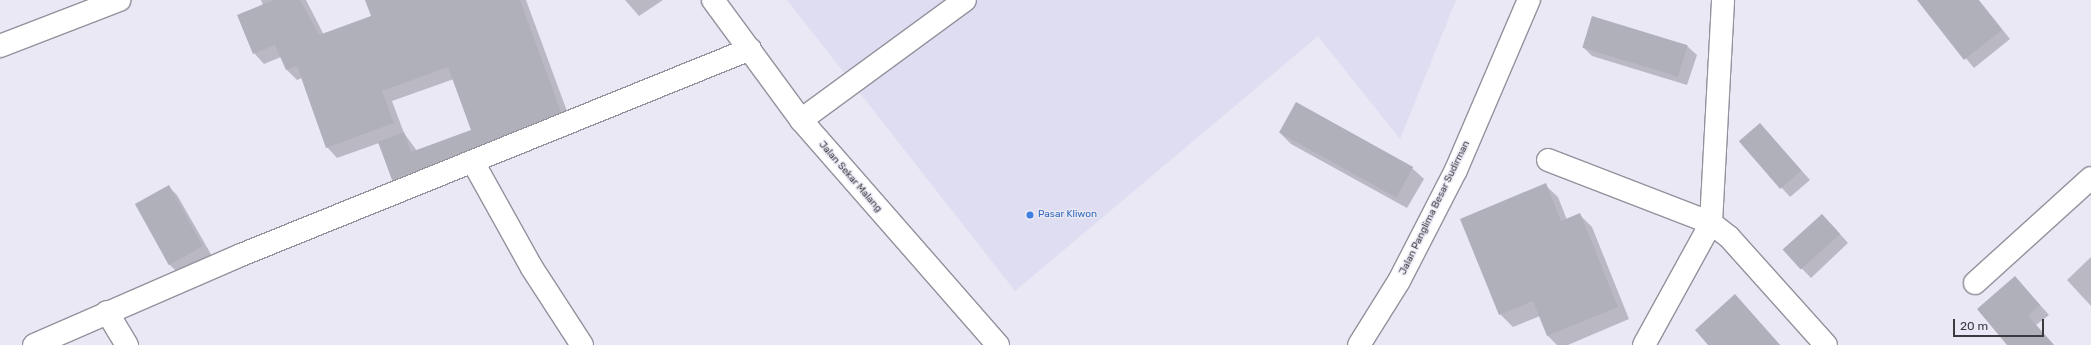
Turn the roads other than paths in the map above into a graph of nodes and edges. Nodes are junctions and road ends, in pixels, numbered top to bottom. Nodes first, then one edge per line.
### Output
1 (119, 0) edge
2 (713, 0) edge
3 (965, 0) edge
4 (1529, 0) edge
5 (1723, 0) edge
6 (0, 46) edge
7 (750, 49) junction
8 (801, 120) junction
9 (1548, 160) dead end
10 (473, 162) junction
11 (2091, 178) edge
12 (1712, 223) junction
13 (1975, 283) dead end
14 (107, 312) junction
15 (34, 345) edge
16 (126, 345) edge
17 (582, 345) edge
18 (998, 345) edge
19 (1359, 345) edge
20 (1644, 345) edge
21 (1826, 345) edge

1 - 6 street
2 - 7 street, Jalan Sekar Malang
3 - 8 street
4 - 19 street, Jalan Panglima Besar Sudirman
5 - 12 street
7 - 8 street, Jalan Sekar Malang
7 - 10 street
8 - 18 street, Jalan Sekar Malang
9 - 12 street
10 - 14 street
10 - 17 street
11 - 13 street
12 - 20 street
12 - 21 street
14 - 15 street
14 - 16 street

